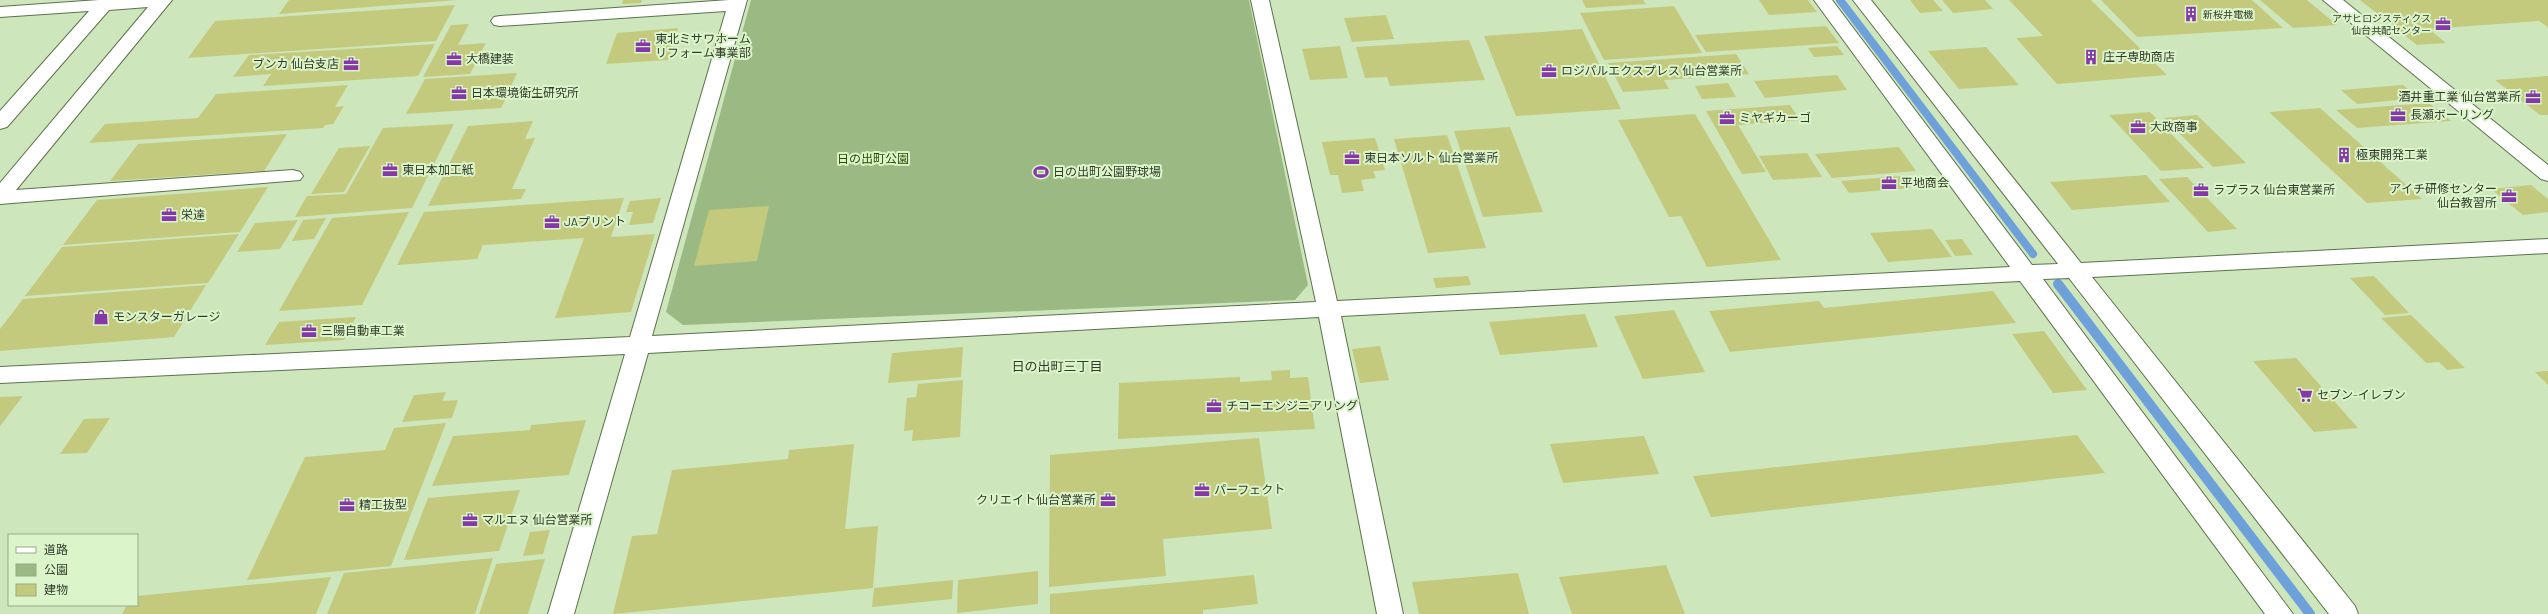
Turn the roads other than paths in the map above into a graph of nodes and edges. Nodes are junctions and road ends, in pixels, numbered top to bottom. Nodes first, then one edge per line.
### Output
1 (1260, 0) edge
2 (1823, 0) edge
3 (1862, 0) edge
4 (2332, 0) edge
5 (162, 1) edge
6 (105, 2) edge
7 (737, 2) edge
8 (0, 12) edge
9 (500, 21) dead end
10 (0, 123) edge
11 (2548, 175) edge
12 (293, 176) dead end
13 (0, 197) edge
14 (2548, 246) edge
15 (2074, 270) junction
16 (2024, 272) junction
17 (1328, 309) junction
18 (638, 345) junction
19 (0, 375) edge
20 (561, 614) edge
21 (1390, 614) edge
22 (2280, 614) edge
23 (2344, 614) edge

1 - 17 street
2 - 16 street
3 - 15 street
4 - 11 street
5 - 6 street
5 - 13 street
6 - 8 street
6 - 10 street
7 - 9 street
7 - 18 street
12 - 13 street
14 - 15 street
15 - 16 street
15 - 23 street
16 - 17 street
16 - 22 street
17 - 18 street
17 - 21 street
18 - 19 street
18 - 20 street

